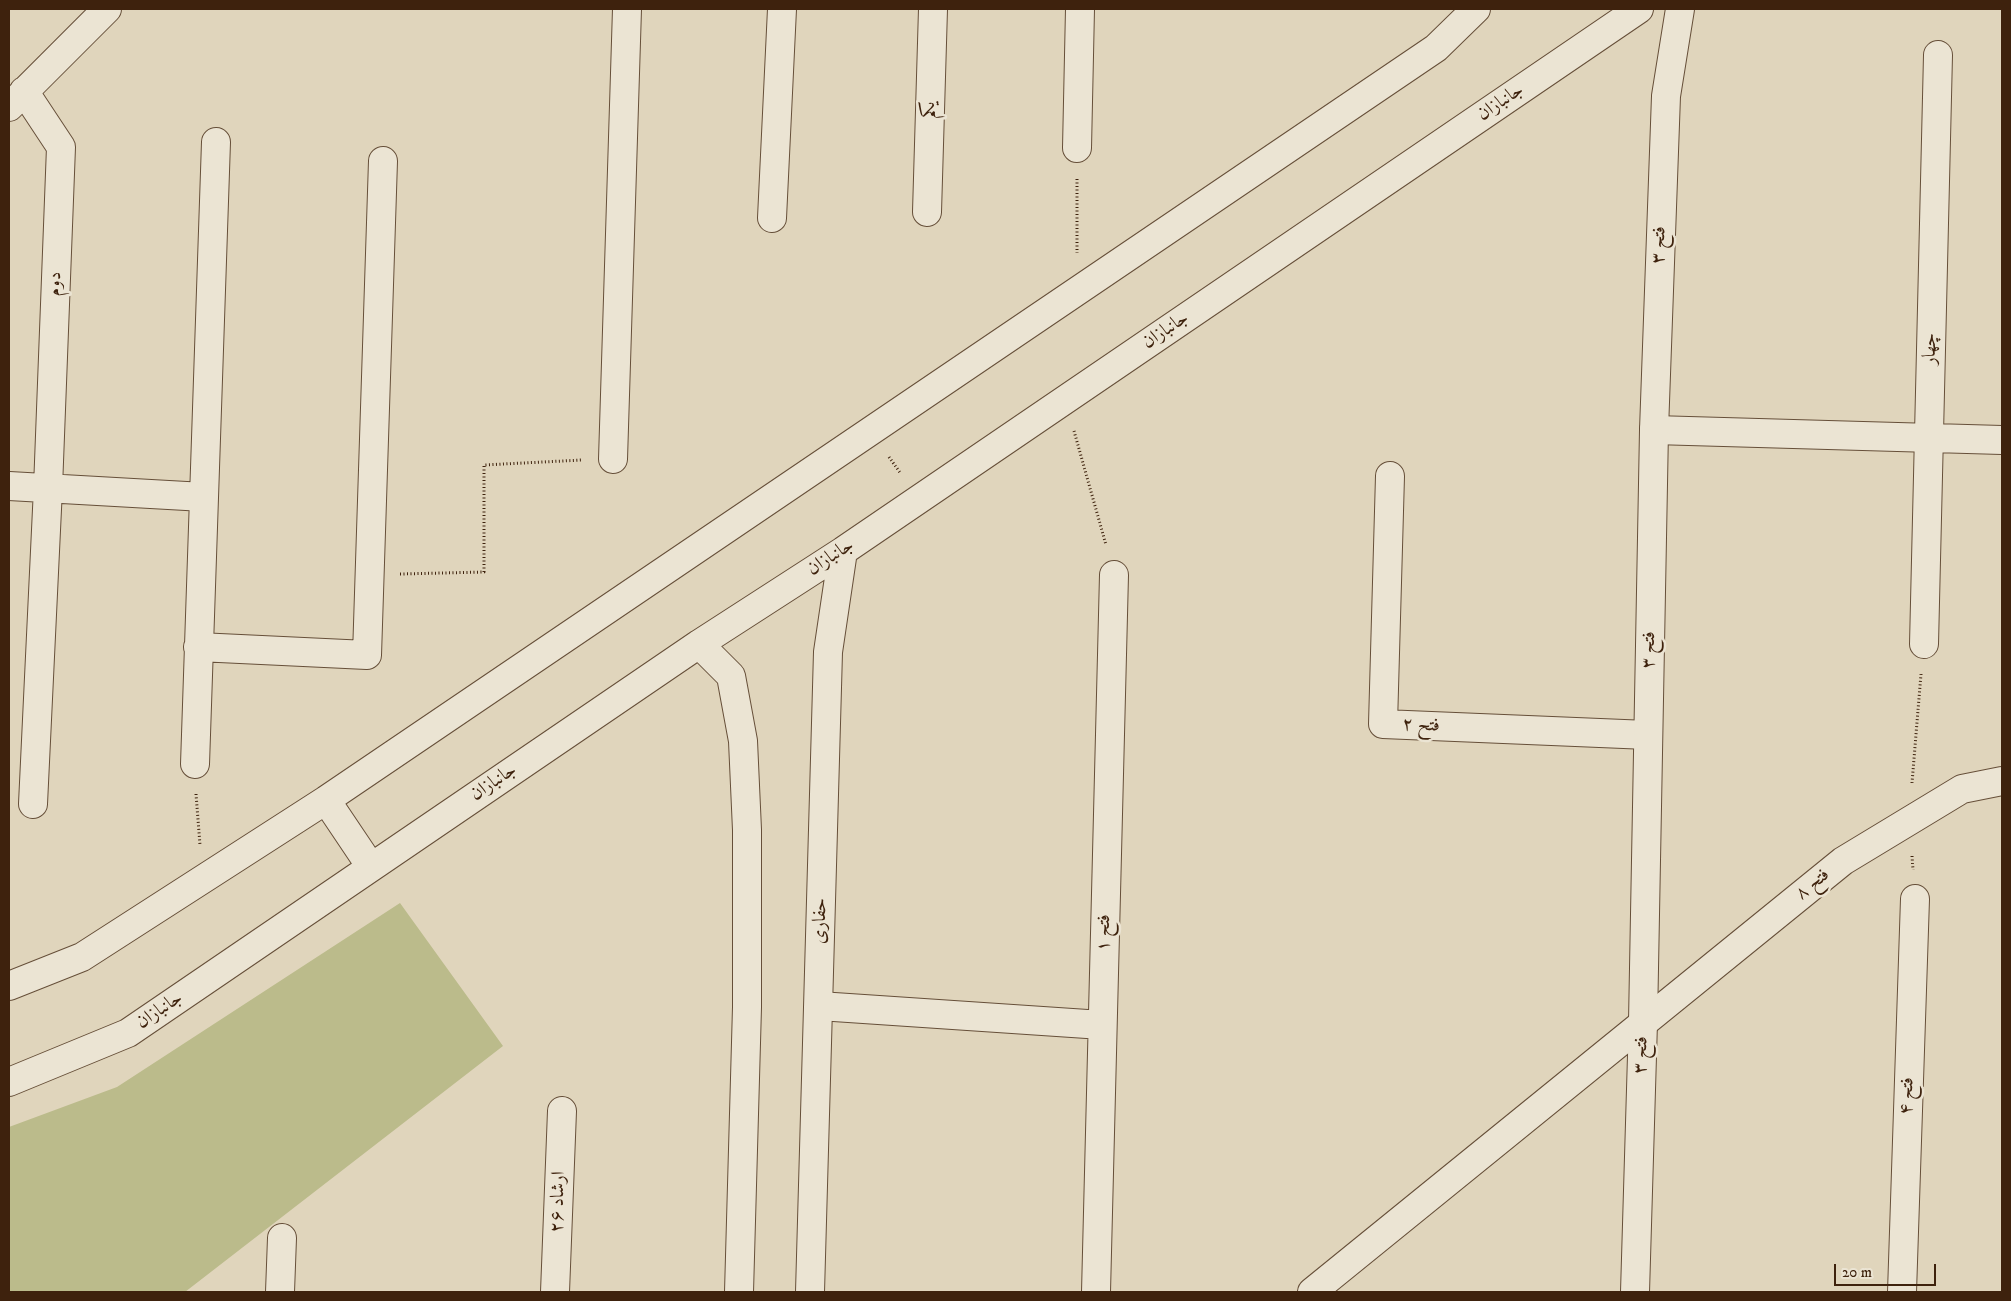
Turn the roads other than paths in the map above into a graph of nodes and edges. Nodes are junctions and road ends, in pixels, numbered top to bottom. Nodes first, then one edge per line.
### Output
1 (107, 9) edge
2 (627, 9) edge
3 (782, 9) edge
4 (933, 9) edge
5 (1080, 9) edge
6 (1476, 9) edge
7 (1639, 9) edge
8 (1680, 9) edge
9 (1938, 55) dead end
10 (17, 99) edge
11 (216, 142) dead end
12 (1077, 148) road end
13 (383, 161) dead end
14 (927, 212) dead end
15 (772, 218) dead end
16 (1654, 430) junction
17 (1928, 438) junction
18 (2002, 440) edge
19 (613, 459) road end
20 (1390, 476) dead end
21 (9, 486) edge
22 (48, 488) junction
23 (204, 497) junction
24 (843, 551) junction
25 (1114, 574) road end
26 (699, 644) junction
27 (1924, 644) road end
28 (198, 647) junction
29 (1648, 735) junction
30 (195, 764) road end
31 (2002, 781) edge
32 (326, 800) junction
33 (34, 804) dead end
34 (371, 867) junction
35 (1915, 899) road end
36 (9, 986) edge
37 (819, 1006) junction
38 (1643, 1022) junction
39 (1102, 1025) junction
40 (9, 1082) edge
41 (562, 1111) dead end
42 (282, 1238) dead end
43 (280, 1292) edge
44 (555, 1292) edge
45 (739, 1292) edge
46 (810, 1292) edge
47 (1096, 1292) edge
48 (1312, 1292) edge
49 (1635, 1292) edge
50 (1902, 1292) edge

1 - 10 street
2 - 19 street
3 - 15 street
4 - 14 street, یکم
5 - 12 street
6 - 32 street
7 - 24 street, جانبازان
8 - 16 street, فتح ۳
9 - 17 street, چهار
10 - 22 street, دوم
11 - 23 street
13 - 28 street
16 - 17 street
16 - 29 street, فتح ۳
17 - 18 street
17 - 27 street, چهار
20 - 29 street, فتح ۲
21 - 22 street
22 - 23 street
22 - 33 street, دوم
23 - 28 street
24 - 26 street, جانبازان
24 - 37 street, حفاری
25 - 39 street, فتح ۱
26 - 34 street, جانبازان
26 - 45 street
28 - 30 street
29 - 38 street, فتح ۳
31 - 38 street, فتح ۸
32 - 34 street
32 - 36 street
34 - 40 street, جانبازان
35 - 50 street, فتح ۴
37 - 39 street
37 - 46 street, حفاری
38 - 48 street, فتح ۸
38 - 49 street, فتح ۳
39 - 47 street, فتح ۱
41 - 44 street, ارشاد ۲۶
42 - 43 street

